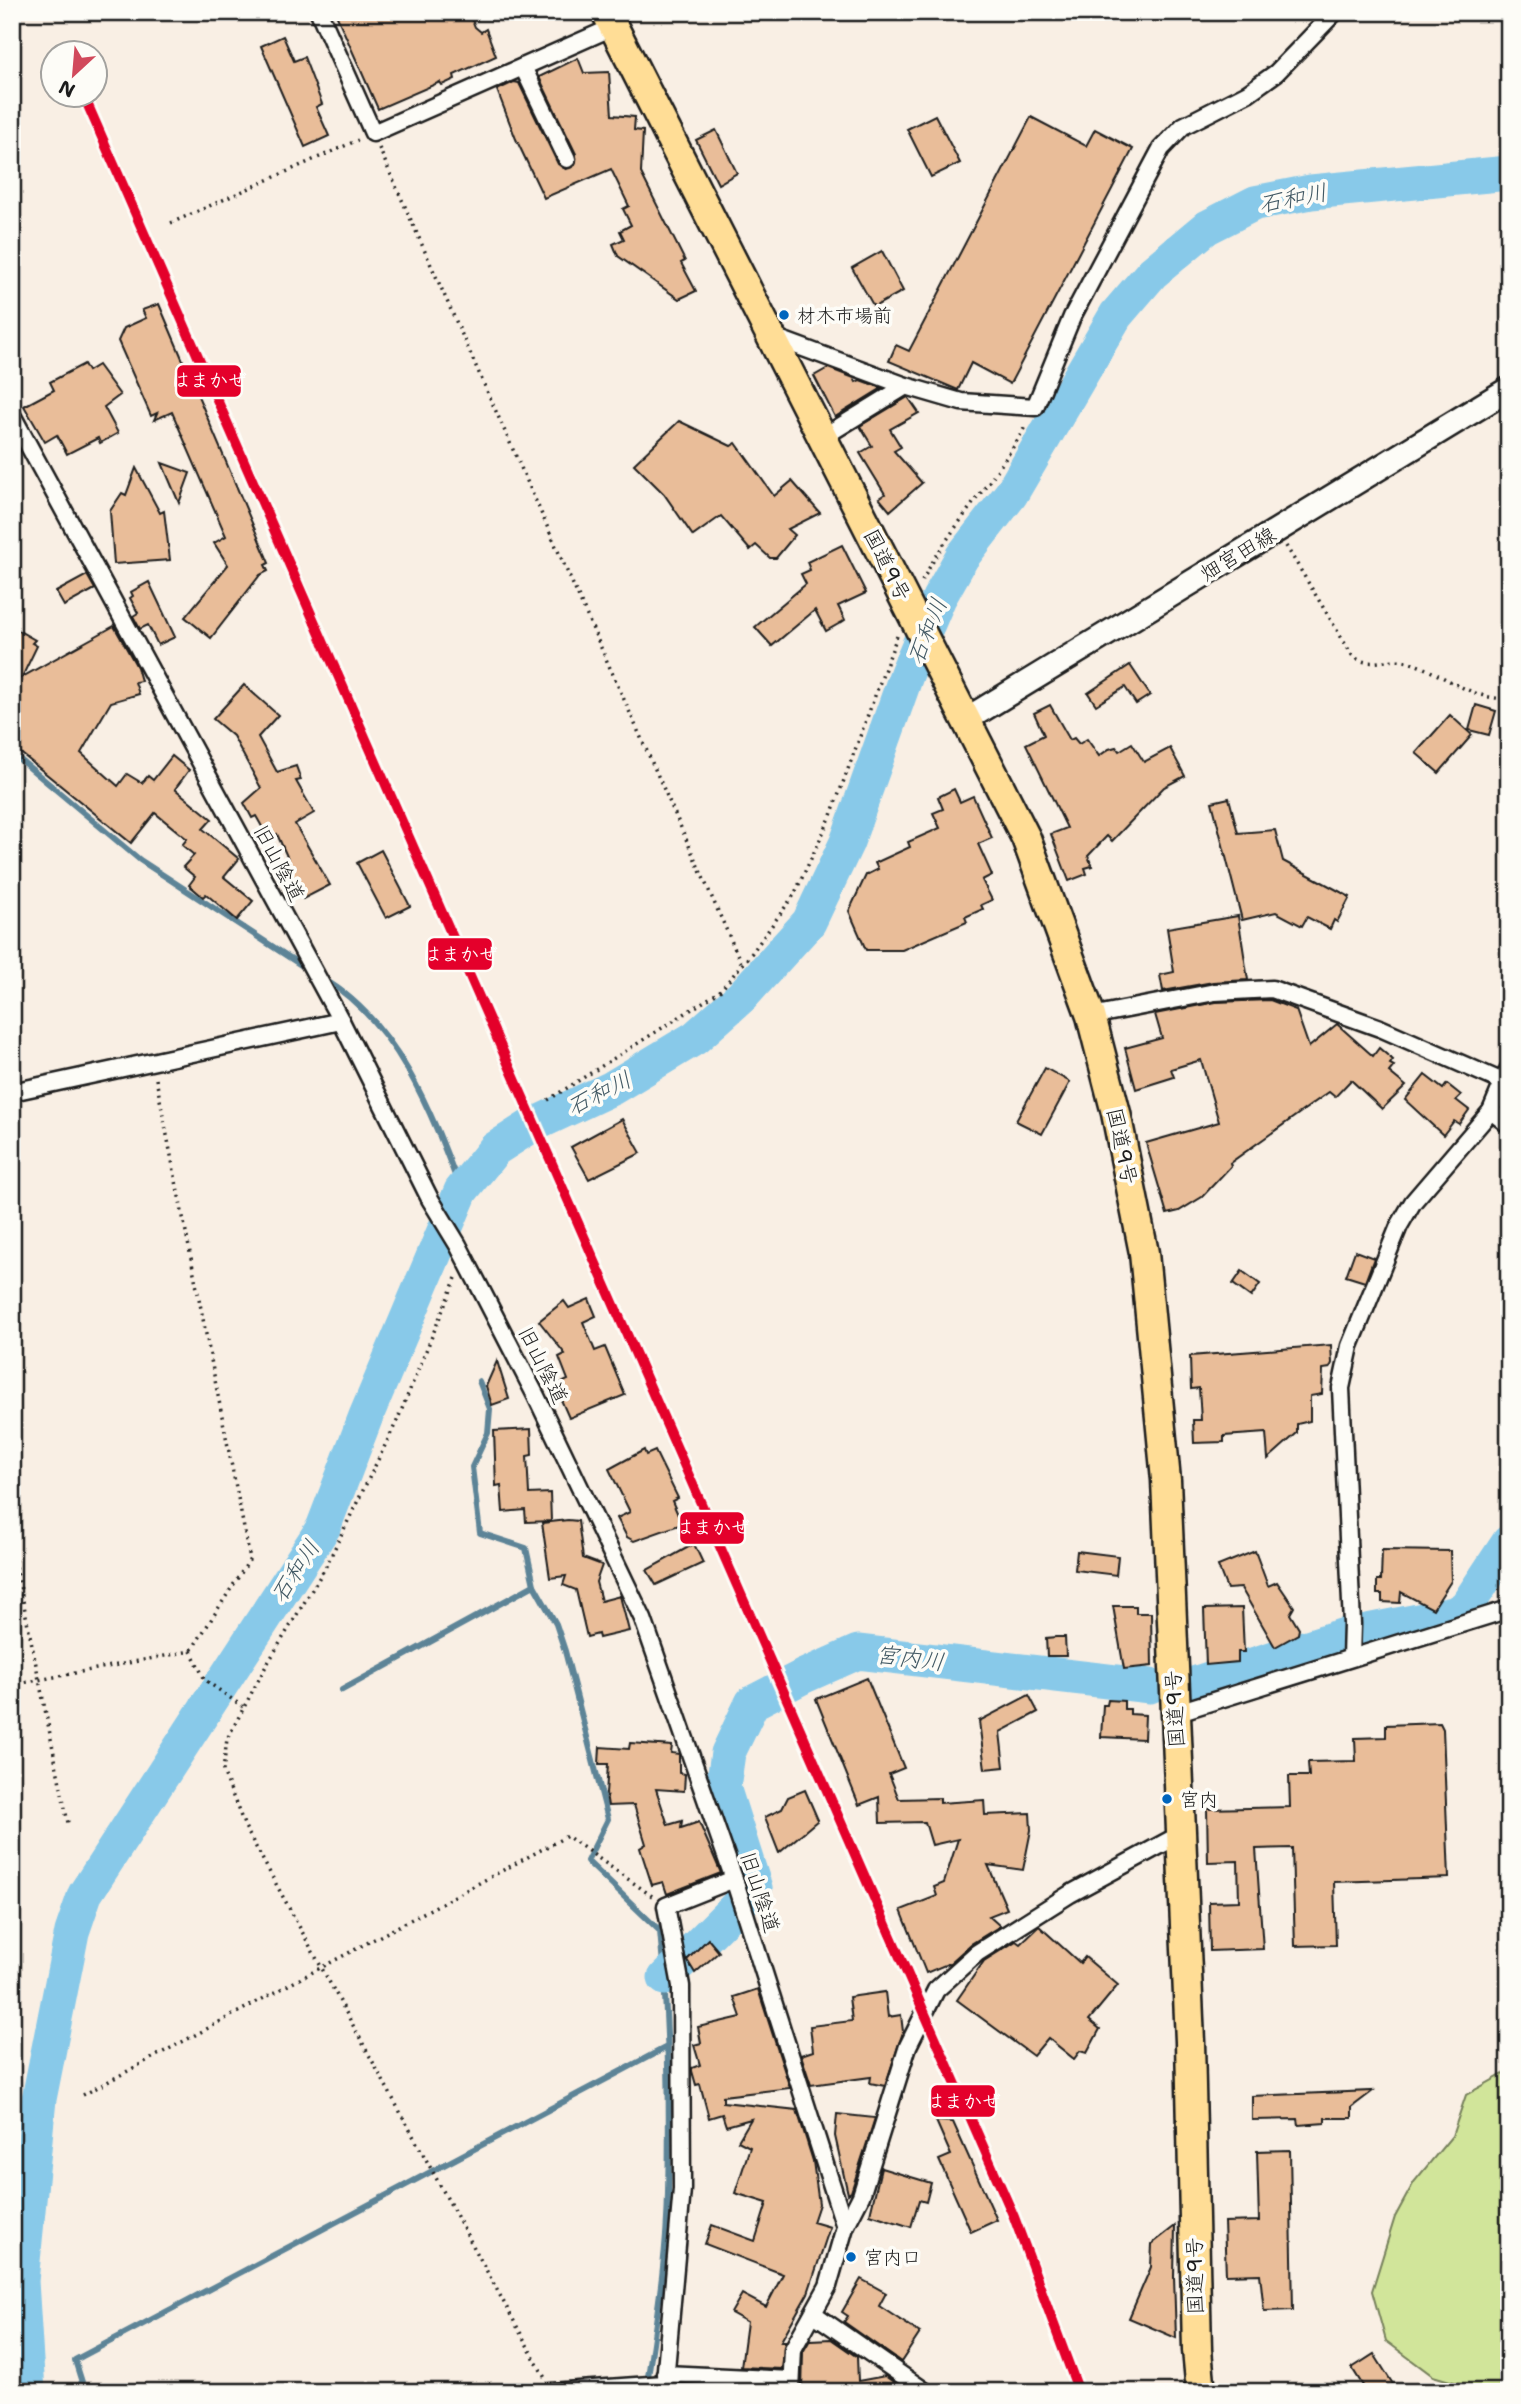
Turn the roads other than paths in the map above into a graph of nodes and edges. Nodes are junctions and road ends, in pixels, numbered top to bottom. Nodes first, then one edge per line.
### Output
1 (319, 12) edge
2 (1335, 12) edge
3 (609, 20) edge
4 (523, 67) junction
5 (567, 159) dead end
6 (771, 336) junction
7 (906, 386) junction
8 (1509, 389) edge
9 (12, 415) edge
10 (822, 437) junction
11 (967, 719) junction
12 (1091, 1016) junction
13 (341, 1021) junction
14 (1506, 1075) edge
15 (12, 1092) edge
16 (1491, 1111) junction
17 (1509, 1125) edge
18 (1509, 1609) edge
19 (1351, 1657) junction
20 (1175, 1713) junction
21 (1181, 1834) junction
22 (734, 1879) junction
23 (845, 2227) junction
24 (814, 2314) junction
25 (664, 2383) edge
26 (791, 2386) edge
27 (552, 2391) edge
28 (926, 2392) edge
29 (1200, 2392) edge

1 - 4 street
2 - 7 street
3 - 4 street
3 - 6 highway, 国道9号
4 - 5 street
6 - 7 street
6 - 10 highway, 国道9号
7 - 10 street
8 - 11 main road, 畑宮田線
9 - 13 street, 旧山陰道
10 - 11 highway, 国道9号
11 - 12 highway, 国道9号
12 - 14 street
12 - 20 highway, 国道9号
13 - 15 street
13 - 22 street, 旧山陰道
14 - 16 street
16 - 17 street
16 - 19 street
18 - 19 street
19 - 20 street
20 - 21 highway, 国道9号
21 - 23 street
21 - 29 highway, 国道9号
22 - 23 street, 旧山陰道
22 - 25 street
23 - 24 street
24 - 26 street
24 - 28 street
25 - 26 street
25 - 27 street

